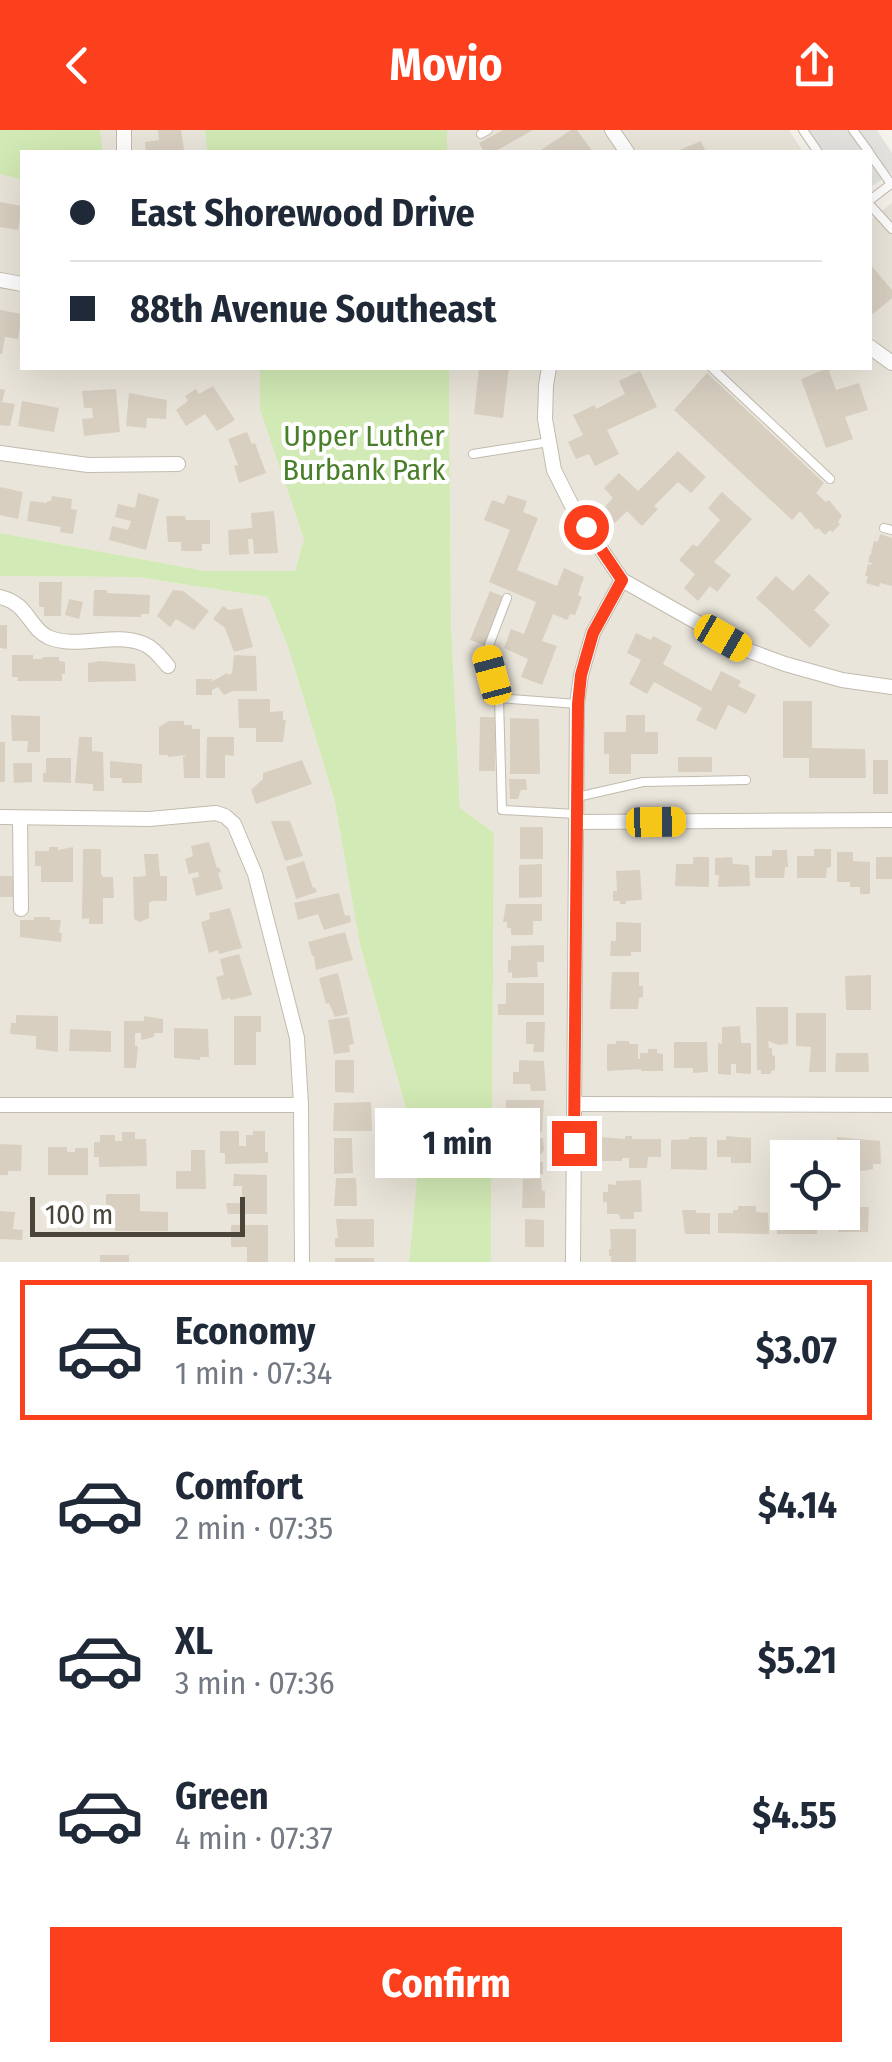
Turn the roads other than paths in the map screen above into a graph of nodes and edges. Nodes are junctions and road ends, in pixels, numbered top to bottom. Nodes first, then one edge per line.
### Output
1 (872, 157) edge
2 (872, 201) edge
3 (872, 205) edge
4 (892, 229) edge
5 (549, 370) edge
6 (714, 370) edge
7 (549, 442) junction
8 (0, 453) edge
9 (474, 454) dead end
10 (178, 464) dead end
11 (830, 479) dead end
12 (622, 580) junction
13 (0, 596) edge
14 (507, 598) dead end
15 (168, 666) dead end
16 (892, 687) edge
17 (499, 698) junction
18 (578, 704) junction
19 (746, 780) dead end
20 (578, 797) junction
21 (0, 818) edge
22 (20, 818) junction
23 (578, 818) junction
24 (892, 820) edge
25 (21, 910) dead end
26 (575, 1104) junction
27 (892, 1104) edge
28 (0, 1105) edge
29 (301, 1106) junction
30 (302, 1262) edge
31 (573, 1262) edge

1 - 2 lane
3 - 4 lane
5 - 7 street
6 - 11 lane
7 - 9 lane
7 - 12 street
8 - 10 street
12 - 16 street
12 - 18 street
13 - 15 street
14 - 17 lane
17 - 18 lane
17 - 23 lane
18 - 20 street
19 - 20 lane
20 - 23 street
21 - 22 street
22 - 25 street
22 - 29 street
23 - 24 street
23 - 26 street
26 - 27 street
26 - 31 street
28 - 29 street
29 - 30 street

